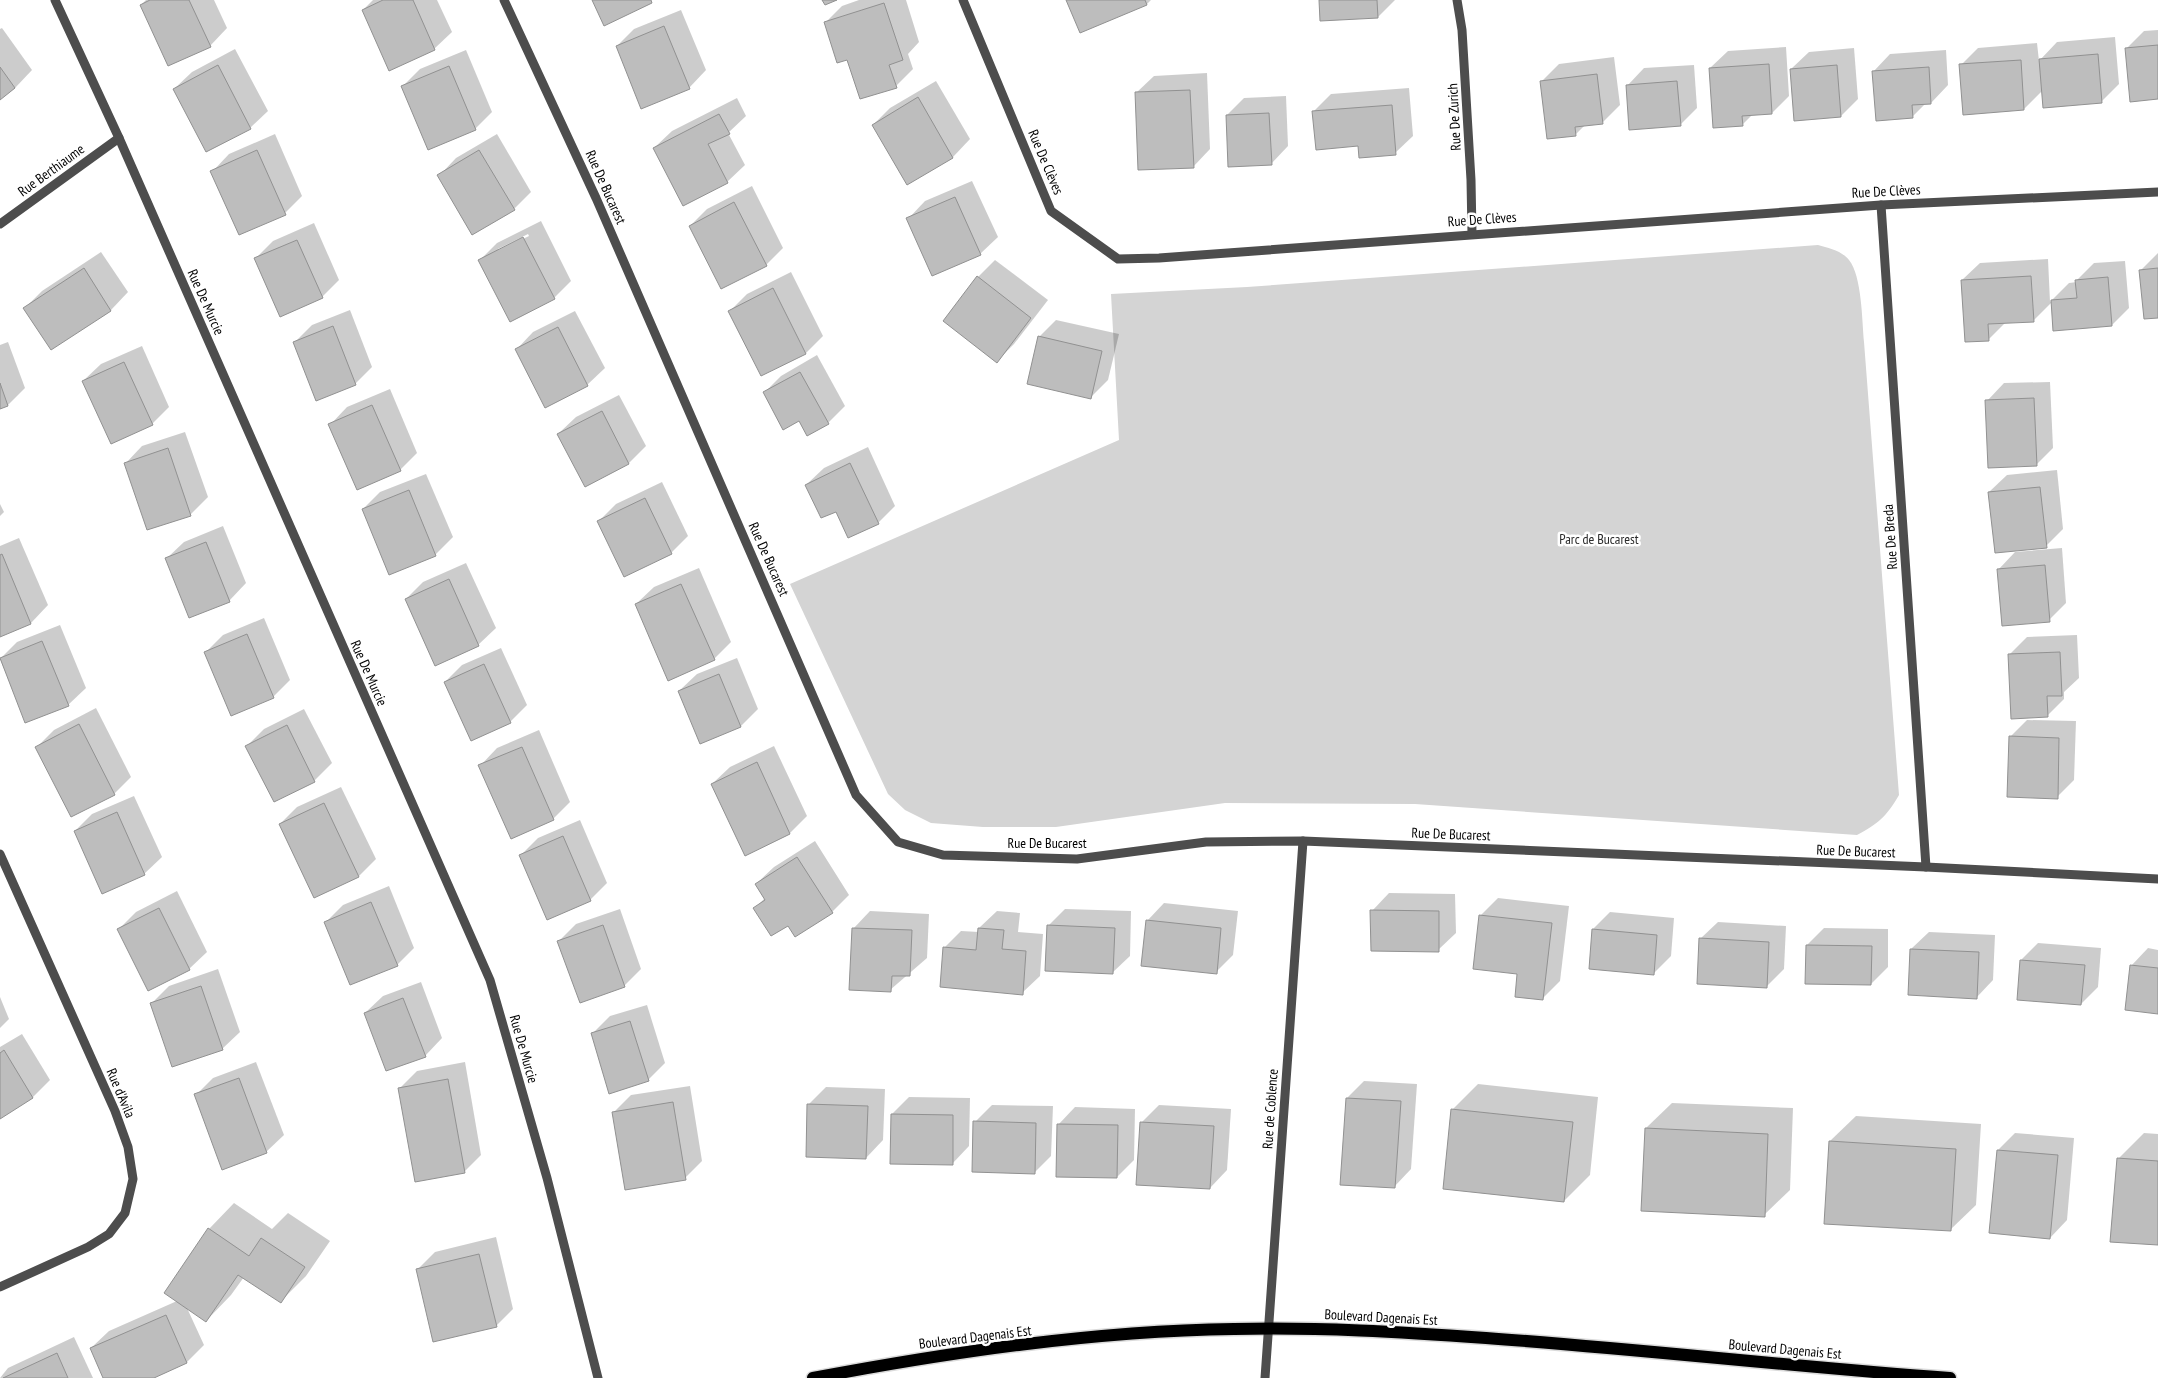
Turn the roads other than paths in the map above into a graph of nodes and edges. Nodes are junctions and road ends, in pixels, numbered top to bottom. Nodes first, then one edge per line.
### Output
1 (55, 0) edge
2 (504, 0) edge
3 (963, 0) edge
4 (1457, 0) edge
5 (119, 138) junction
6 (2158, 192) edge
7 (1881, 205) junction
8 (0, 224) edge
9 (1472, 234) junction
10 (1302, 841) junction
11 (0, 854) edge
12 (1926, 867) junction
13 (2158, 879) edge
14 (0, 1287) edge
15 (1268, 1329) junction
16 (598, 1378) edge
17 (813, 1378) edge
18 (1265, 1378) edge
19 (1950, 1378) edge

1 - 5 street, Rue De Murcie
2 - 10 street, Rue De Bucarest
3 - 9 street, Rue De Clèves
4 - 9 street, Rue De Zurich
5 - 8 street, Rue Berthiaume
5 - 16 street, Rue De Murcie
6 - 7 street, Rue De Clèves
7 - 9 street, Rue De Clèves
7 - 12 street, Rue De Breda
10 - 12 street, Rue De Bucarest
10 - 15 street, Rue de Coblence
11 - 14 street, Rue d'Avila
12 - 13 street, Rue De Bucarest
15 - 17 main road, Boulevard Dagenais Est
15 - 18 street, Rue de Coblence
15 - 19 main road, Boulevard Dagenais Est

